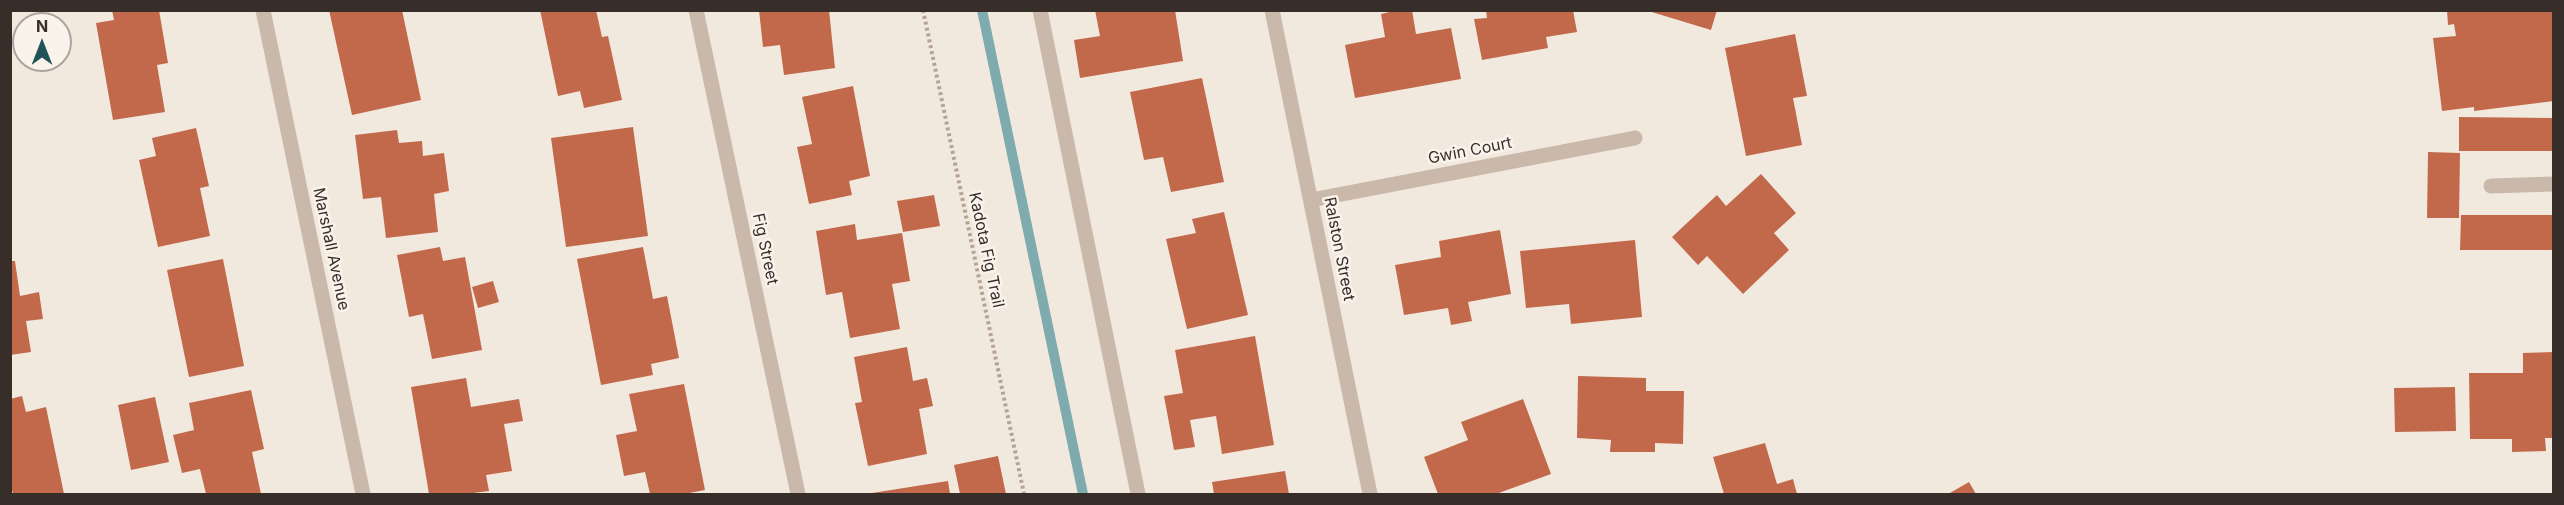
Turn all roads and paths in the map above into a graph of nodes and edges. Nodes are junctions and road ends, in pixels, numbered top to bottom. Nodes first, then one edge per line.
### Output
1 (263, 10) edge
2 (696, 10) edge
3 (923, 10) edge
4 (1040, 10) edge
5 (1272, 10) edge
6 (1635, 138) dead end
7 (2553, 184) edge
8 (2491, 186) dead end
9 (1311, 200) junction
10 (363, 495) edge
11 (798, 495) edge
12 (1024, 495) edge
13 (1138, 495) edge
14 (1370, 495) edge

1 - 10 street, Marshall Avenue
2 - 11 street, Fig Street
3 - 12 path, Kadota Fig Trail
4 - 13 street
5 - 9 street, Ralston Street
6 - 9 street, Gwin Court
7 - 8 street
9 - 14 street, Ralston Street

